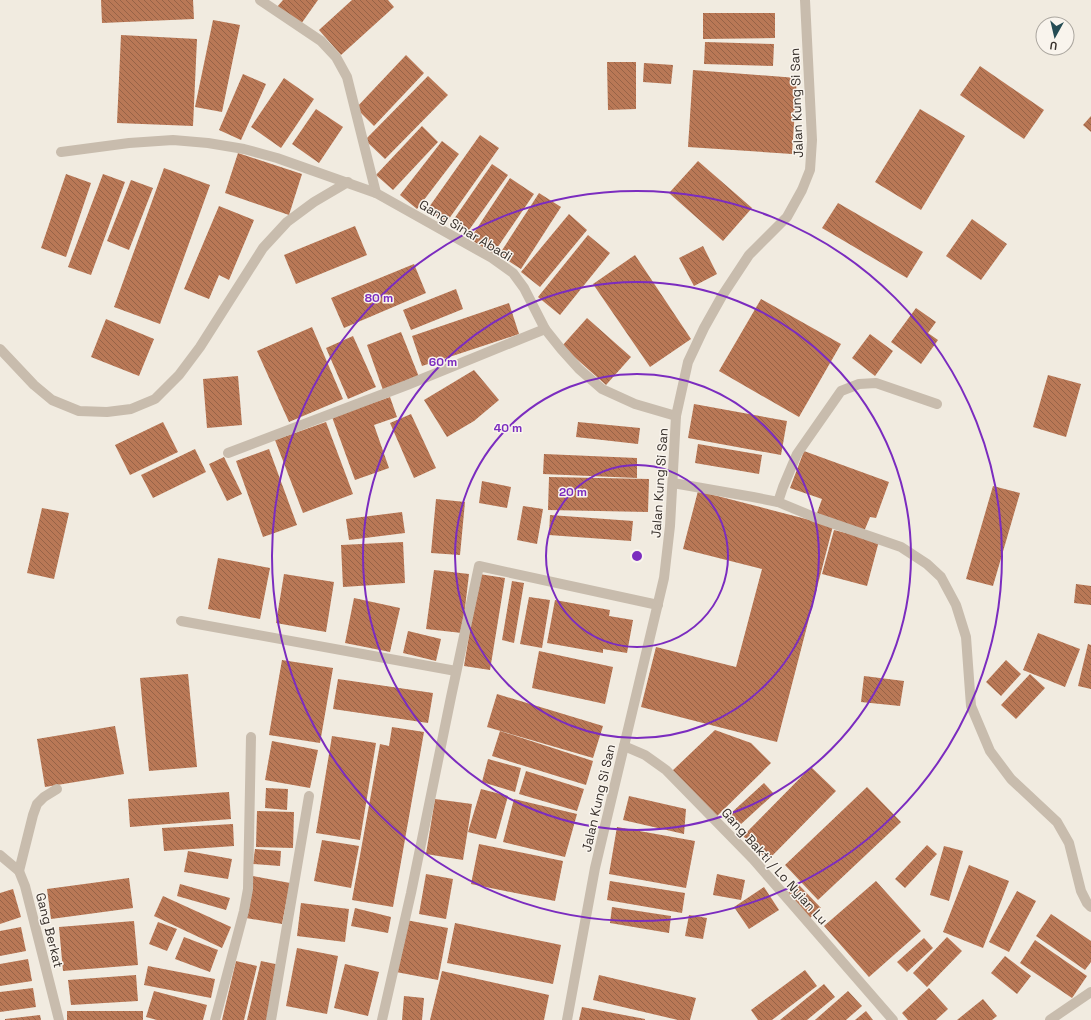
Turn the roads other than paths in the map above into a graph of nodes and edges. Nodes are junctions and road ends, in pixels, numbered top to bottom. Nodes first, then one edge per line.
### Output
1 (260, 0) edge
2 (805, 0) edge
3 (61, 152) dead end
4 (348, 182) junction
5 (376, 193) junction
6 (545, 329) junction
7 (0, 349) edge
8 (937, 404) dead end
9 (676, 416) junction
10 (228, 453) dead end
11 (673, 483) junction
12 (778, 502) junction
13 (658, 605) junction
14 (181, 621) dead end
15 (456, 671) junction
16 (251, 737) dead end
17 (624, 746) junction
18 (57, 789) dead end
19 (309, 796) dead end
20 (0, 855) edge
21 (19, 871) junction
22 (1091, 906) edge
23 (1091, 992) edge
24 (60, 1020) edge
25 (215, 1020) edge
26 (271, 1020) edge
27 (382, 1020) edge
28 (567, 1020) edge
29 (893, 1020) edge
30 (1050, 1020) edge

1 - 5 street
2 - 9 street, Jalan Kung Si San
3 - 4 street, Gang Sinar Abadi
4 - 5 street, Gang Sinar Abadi
4 - 7 street
5 - 6 street, Gang Sinar Abadi
6 - 9 street, Gang Sinar Abadi
6 - 10 street
8 - 12 street
9 - 11 street, Jalan Kung Si San
11 - 12 street
11 - 13 street, Jalan Kung Si San
12 - 22 street
13 - 15 street
13 - 17 street, Jalan Kung Si San
14 - 15 street
15 - 27 street
16 - 25 street
17 - 28 street, Jalan Kung Si San
17 - 29 street, Gang Bakti / Lo Nyian Lu
18 - 21 street
19 - 26 street
20 - 21 street, Gang Berkat
21 - 24 street, Gang Berkat
23 - 30 street

